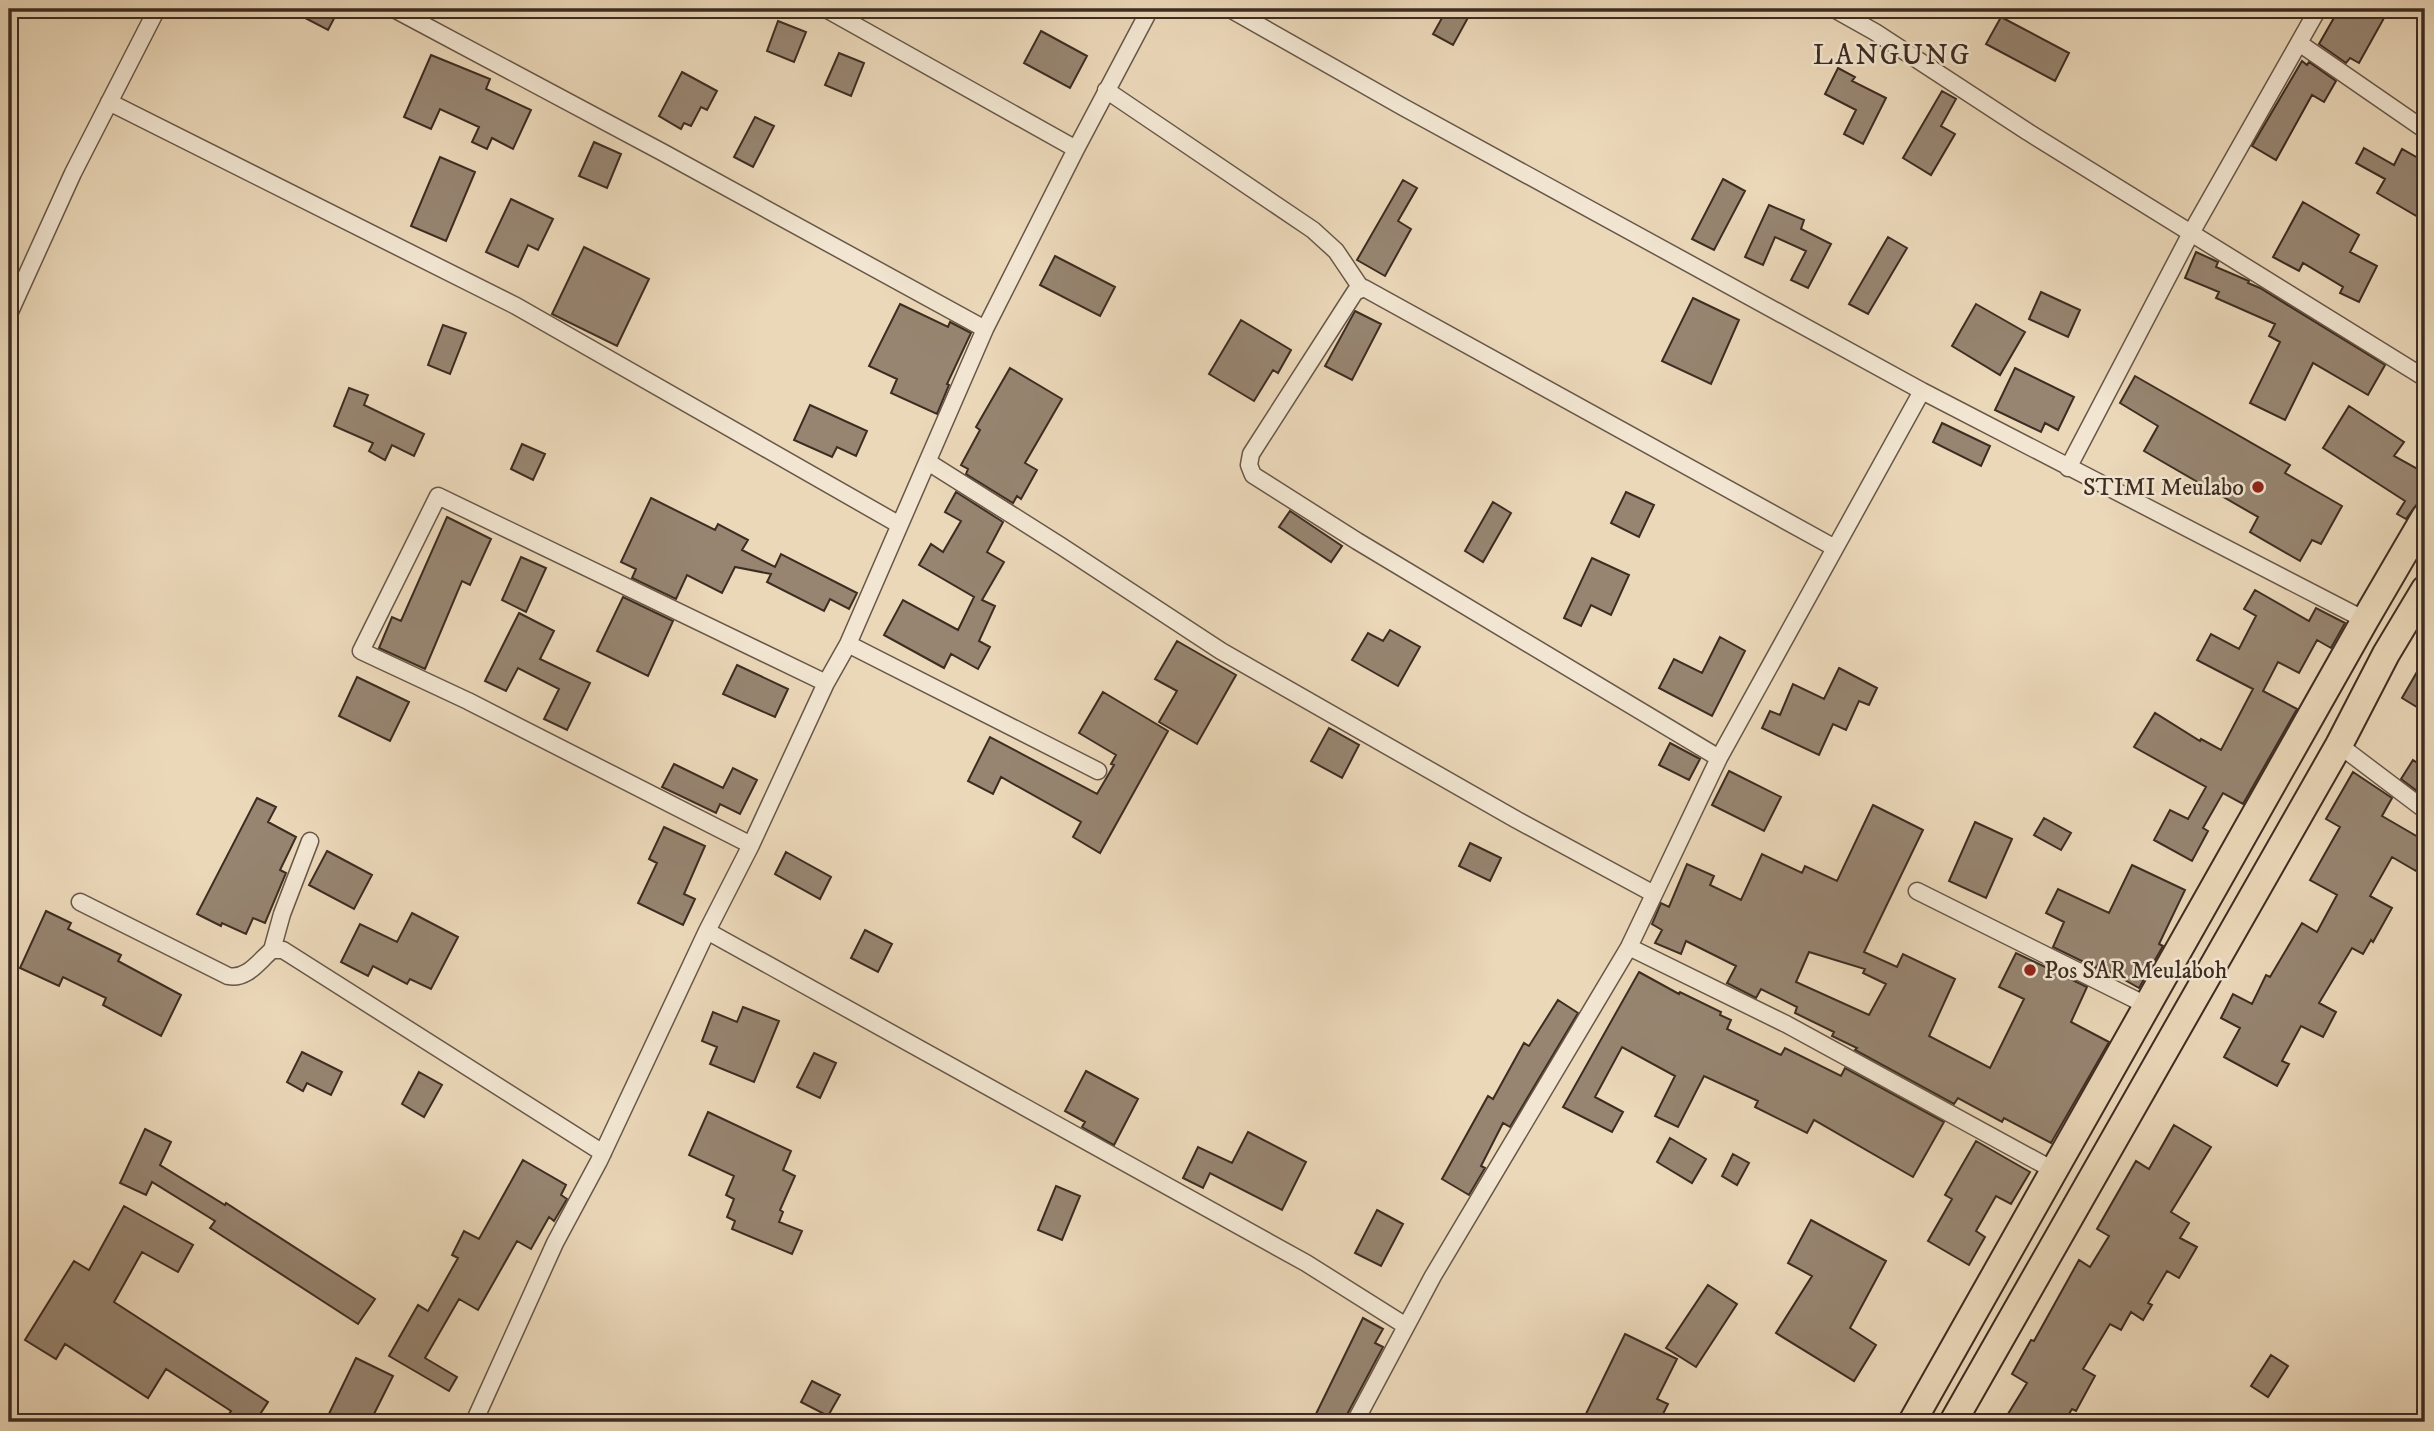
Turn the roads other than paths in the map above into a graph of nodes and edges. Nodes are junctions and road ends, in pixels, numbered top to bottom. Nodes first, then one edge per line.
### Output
1 (158, 9) edge
2 (394, 9) edge
3 (826, 9) edge
4 (1150, 9) edge
5 (1230, 9) edge
6 (1833, 9) edge
7 (2318, 9) edge
8 (2299, 43) junction
9 (1106, 90) junction
10 (109, 102) junction
11 (2425, 130) edge
12 (1076, 149) junction
13 (2191, 233) junction
14 (1361, 288) junction
15 (9, 314) edge
16 (985, 329) junction
17 (2425, 378) edge
18 (1922, 391) junction
19 (928, 462) junction
20 (2067, 468) junction
21 (2425, 517) edge
22 (898, 524) junction
23 (1835, 548) junction
24 (2425, 589) edge
25 (2365, 620) junction
26 (848, 644) junction
27 (826, 683) junction
28 (2339, 745) junction
29 (1719, 758) junction
30 (1098, 771) dead end
31 (2425, 810) edge
32 (310, 841) dead end
33 (751, 845) junction
34 (1917, 891) dead end
35 (1654, 894) junction
36 (80, 902) dead end
37 (706, 931) junction
38 (1629, 947) junction
39 (272, 950) junction
40 (2148, 1006) junction
41 (603, 1153) junction
42 (2055, 1171) junction
43 (1406, 1326) junction
44 (474, 1422) edge
45 (1355, 1422) edge
46 (1912, 1422) edge
47 (1953, 1422) edge

1 - 10 street
2 - 16 street
3 - 12 street
4 - 9 street
5 - 18 street
6 - 13 street
7 - 8 street
8 - 11 street
8 - 13 street
9 - 12 street
9 - 14 street
10 - 15 street
10 - 22 street
12 - 16 street
13 - 17 street
13 - 20 street
14 - 23 street
14 - 29 street
16 - 19 street
18 - 20 street
18 - 23 street
19 - 22 street
19 - 35 street
20 - 25 street
21 - 25 highway
22 - 26 street
23 - 29 street
24 - 28 highway
25 - 40 highway
26 - 27 street
26 - 30 street
27 - 33 street
27 - 33 street
28 - 31 street
28 - 47 highway
29 - 35 street
32 - 39 street
33 - 37 street
34 - 40 street
35 - 38 street
36 - 39 street
37 - 41 street
37 - 43 street
38 - 42 street
38 - 43 street
39 - 41 street
40 - 42 highway
41 - 44 street
42 - 46 highway
43 - 45 street

